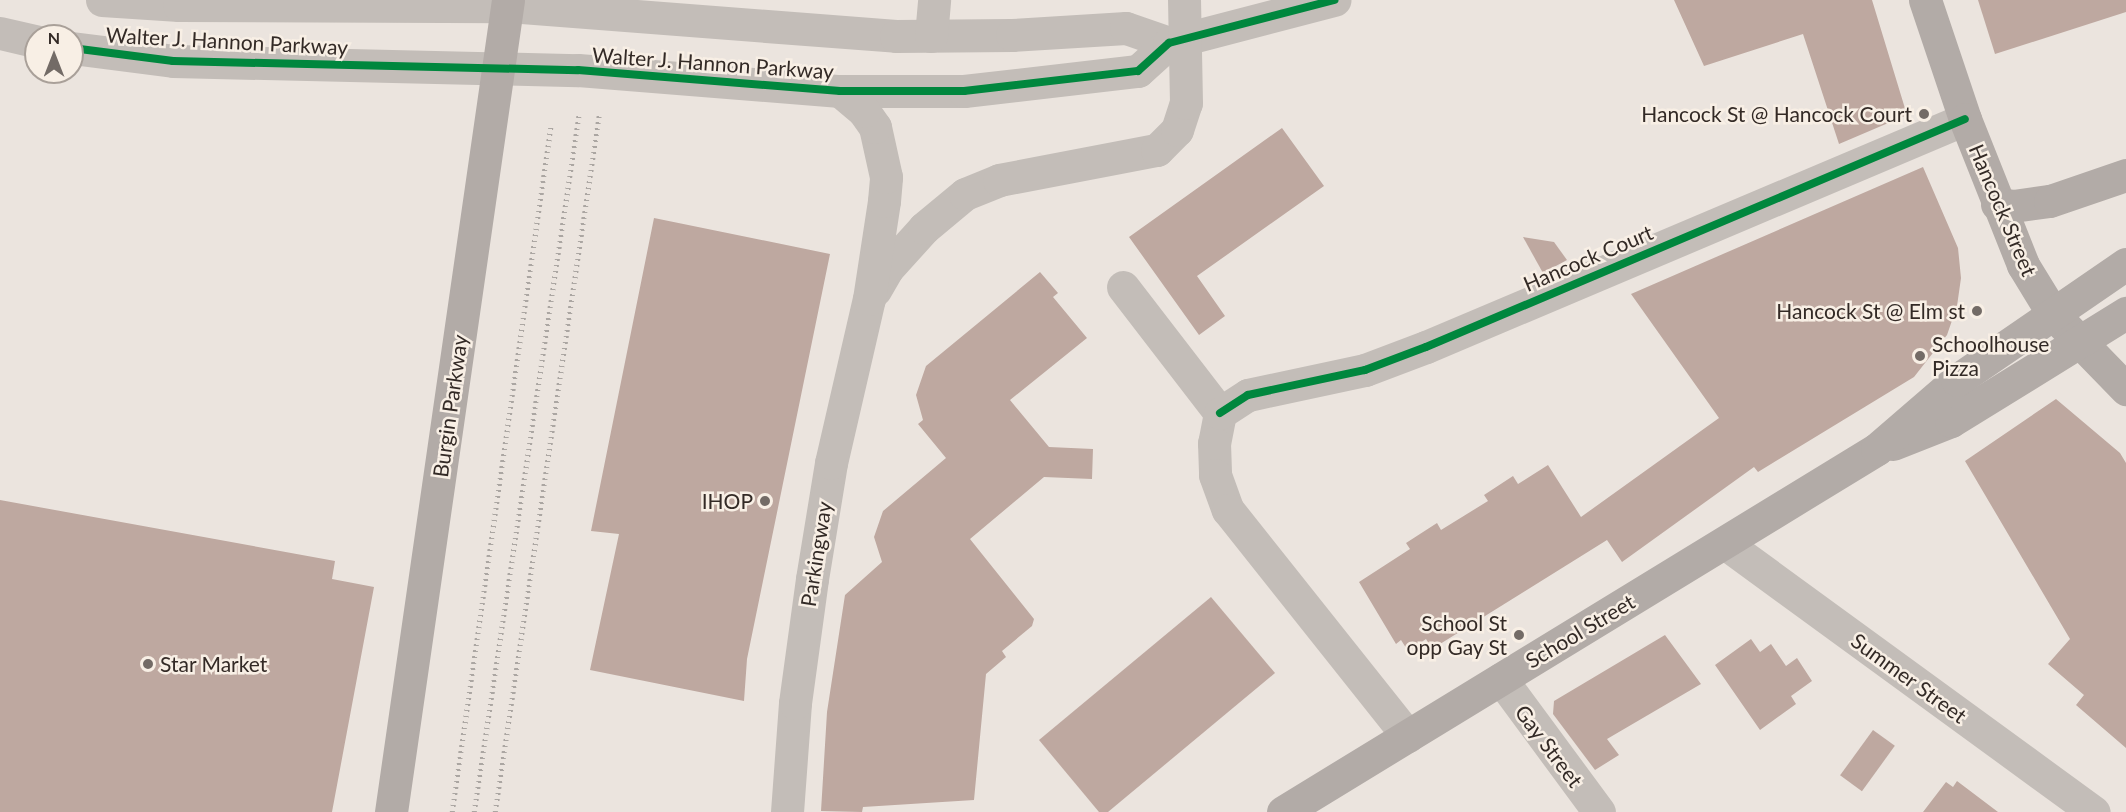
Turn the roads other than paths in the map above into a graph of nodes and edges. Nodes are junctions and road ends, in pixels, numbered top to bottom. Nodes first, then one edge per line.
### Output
1 (102, 0) edge
2 (934, 0) edge
3 (1184, 0) edge
4 (1334, 0) edge
5 (1925, 0) edge
6 (507, 3) edge
7 (0, 33) edge
8 (931, 36) junction
9 (24, 38) edge
10 (1177, 41) junction
11 (84, 50) edge
12 (497, 68) junction
13 (840, 91) junction
14 (1965, 119) junction
15 (2126, 175) edge
16 (1997, 204) junction
17 (2126, 264) edge
18 (1123, 287) dead end
19 (869, 299) junction
20 (2126, 313) edge
21 (2053, 314) junction
22 (2079, 343) junction
23 (2126, 389) edge
24 (1220, 413) junction
25 (1877, 449) junction
26 (1726, 544) junction
27 (1501, 679) junction
28 (1408, 736) junction
29 (391, 812) edge
30 (787, 812) edge
31 (1282, 812) edge
32 (1599, 812) edge
33 (2094, 812) edge

1 - 6 street, Walter J. Hannon Parkway
2 - 8 street
3 - 10 street, Parkingway
4 - 10 street, Walter J. Hannon Parkway
5 - 14 main road, Hancock Street
6 - 8 street, Walter J. Hannon Parkway
6 - 12 main road, Burgin Parkway
7 - 9 street
8 - 10 street, Walter J. Hannon Parkway
10 - 13 street, Walter J. Hannon Parkway
10 - 19 street, Parkingway
11 - 12 street, Walter J. Hannon Parkway
12 - 13 street, Walter J. Hannon Parkway
12 - 29 main road, Burgin Parkway
13 - 19 street, Parkingway
14 - 16 main road, Hancock Street
14 - 24 street, Hancock Court
15 - 16 main road
16 - 21 main road, Hancock Street
17 - 21 main road, School Street
18 - 24 street
19 - 30 street, Parkingway
20 - 22 main road, School Street
21 - 22 main road, Hancock Street
21 - 25 main road, School Street
22 - 23 main road, Hancock Street
22 - 25 main road, School Street
24 - 28 street
25 - 26 main road, School Street
26 - 27 main road, School Street
26 - 33 street, Summer Street
27 - 28 main road, School Street
27 - 32 street, Gay Street
28 - 31 main road, School Street

